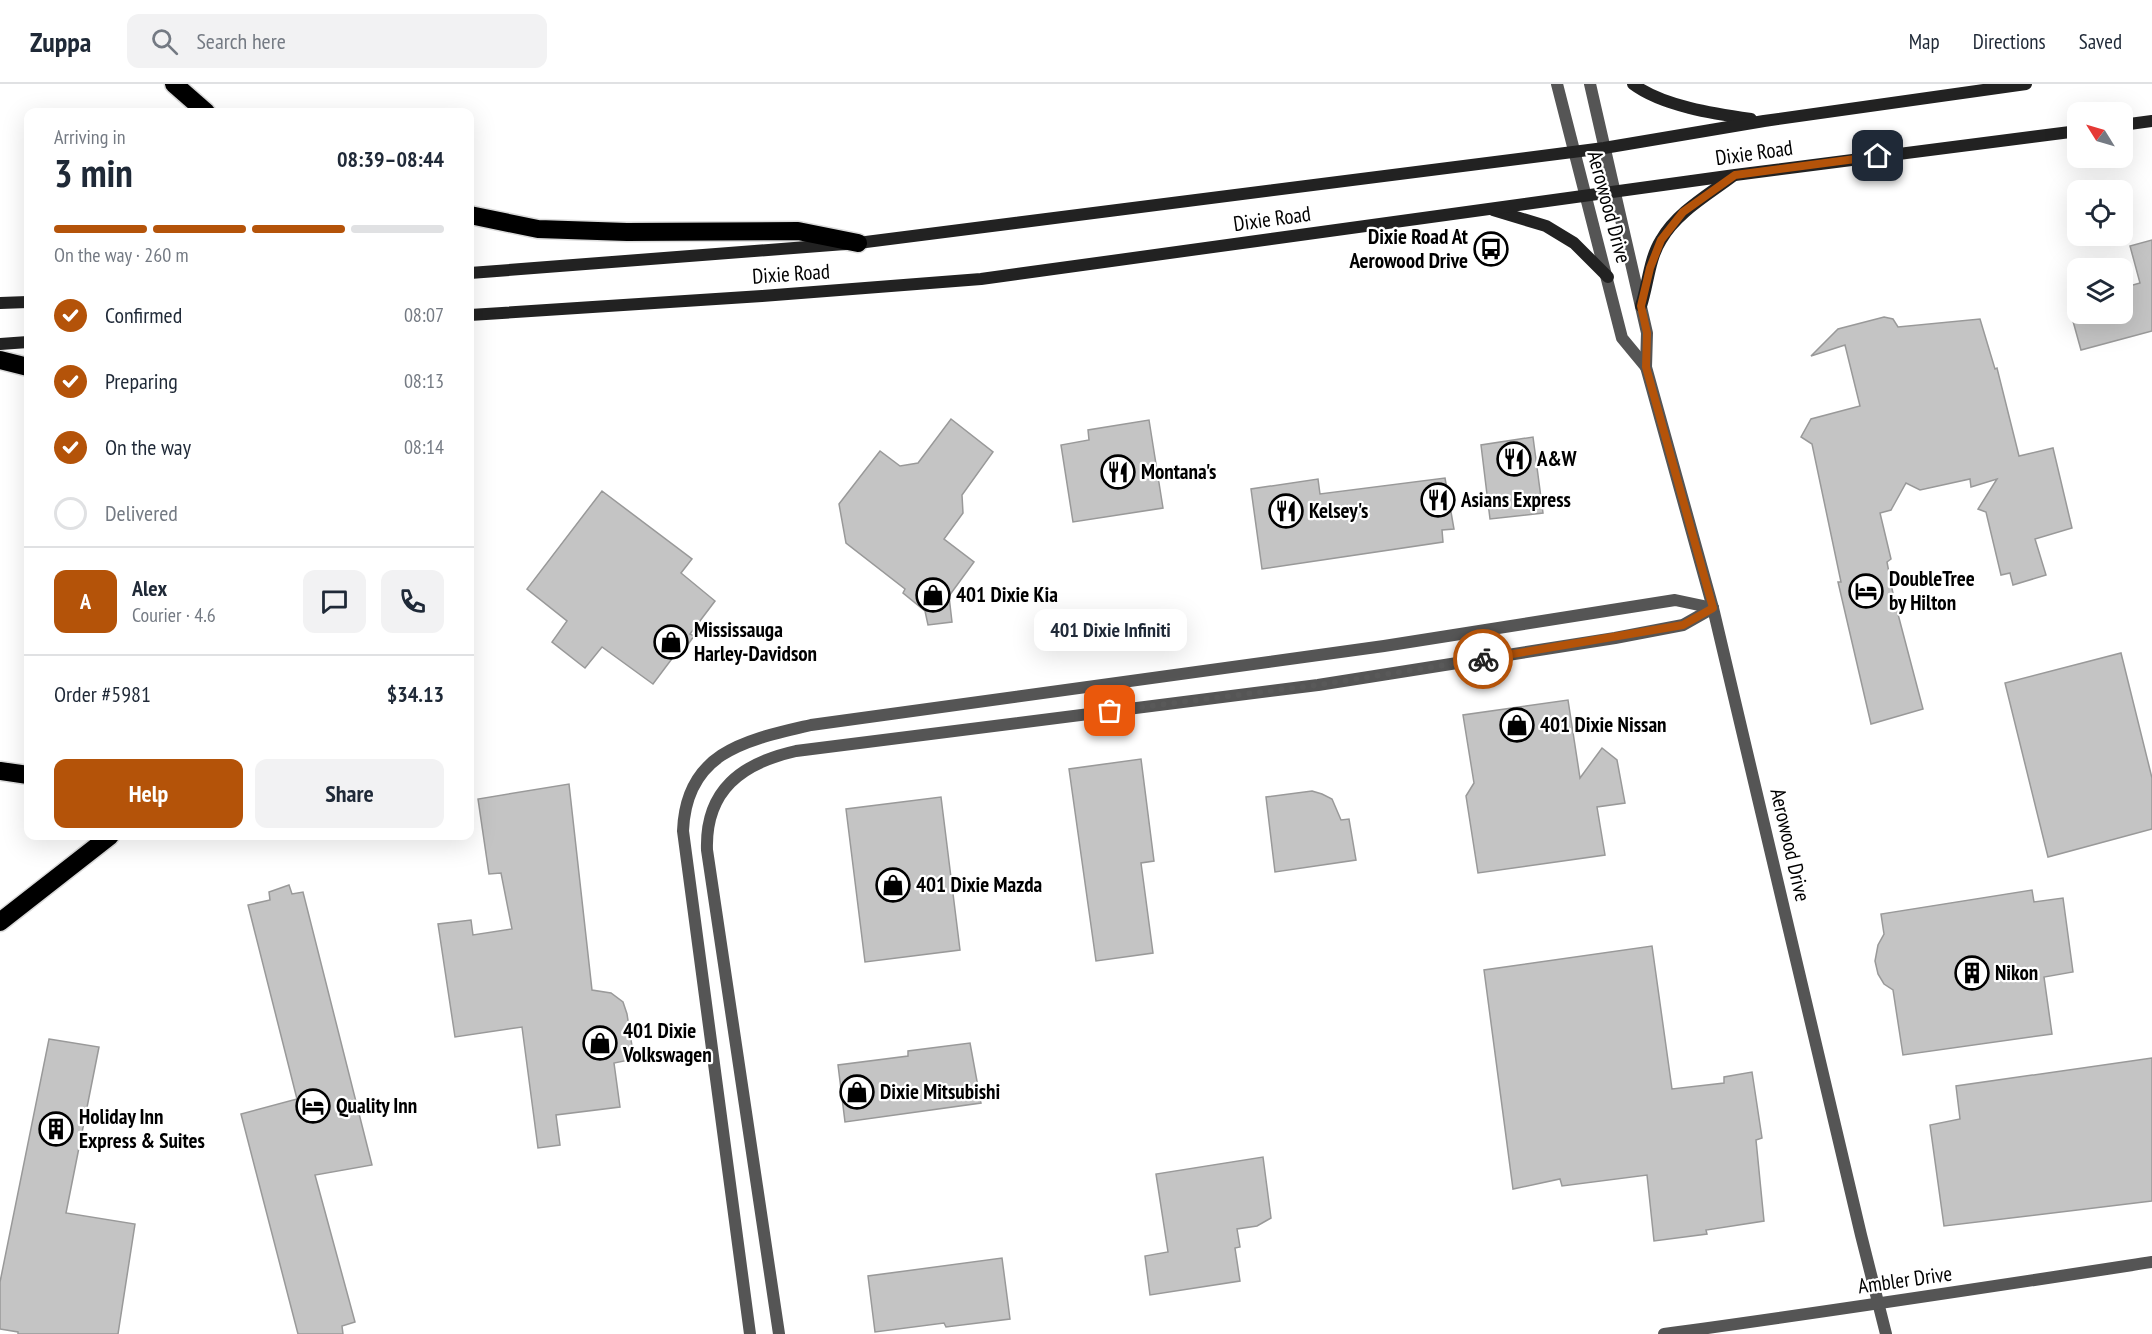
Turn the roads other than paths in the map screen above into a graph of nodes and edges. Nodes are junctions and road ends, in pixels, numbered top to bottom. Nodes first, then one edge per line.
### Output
1 (174, 84) edge
2 (1557, 84) edge
3 (1590, 84) edge
4 (1633, 84) edge
5 (2026, 84) edge
6 (201, 108) edge
7 (1764, 121) junction
8 (2152, 121) edge
9 (2133, 124) edge
10 (2067, 132) edge
11 (1604, 148) junction
12 (1574, 152) junction
13 (1735, 175) junction
14 (1614, 193) junction
15 (1585, 197) junction
16 (1489, 209) junction
17 (474, 216) edge
18 (858, 243) junction
19 (474, 273) edge
20 (1608, 278) junction
21 (24, 302) edge
22 (0, 303) edge
23 (1641, 306) junction
24 (474, 315) edge
25 (24, 342) edge
26 (0, 344) edge
27 (0, 360) edge
28 (24, 366) edge
29 (1646, 367) junction
30 (1713, 608) junction
31 (0, 771) edge
32 (24, 774) edge
33 (105, 840) edge
34 (0, 922) edge
35 (2152, 1262) edge
36 (1878, 1303) junction
37 (750, 1334) edge
38 (779, 1334) edge
39 (1664, 1334) edge
40 (1886, 1334) edge

1 - 6 highway
2 - 12 street, Aerowood Drive
3 - 11 street, Aerowood Drive
4 - 7 main road
5 - 7 main road, Dixie Road
7 - 11 main road, Dixie Road
8 - 9 main road
10 - 13 main road, Dixie Road
11 - 12 main road, Dixie Road
11 - 14 street, Aerowood Drive
12 - 15 street, Aerowood Drive
12 - 18 main road, Dixie Road
13 - 14 main road, Dixie Road
13 - 23 main road
14 - 15 main road, Dixie Road
14 - 23 street, Aerowood Drive
15 - 16 main road, Dixie Road
15 - 20 street, Aerowood Drive
16 - 20 main road
16 - 24 main road, Dixie Road
17 - 18 highway
18 - 19 main road, Dixie Road
20 - 29 street, Aerowood Drive
21 - 22 main road
23 - 29 street, Aerowood Drive
25 - 26 main road
27 - 28 highway
29 - 30 street, Aerowood Drive
30 - 36 street, Aerowood Drive
30 - 37 street
30 - 38 street
31 - 32 highway
33 - 34 highway
35 - 36 street, Ambler Drive
36 - 39 street, Ambler Drive
36 - 40 street, Aerowood Drive

